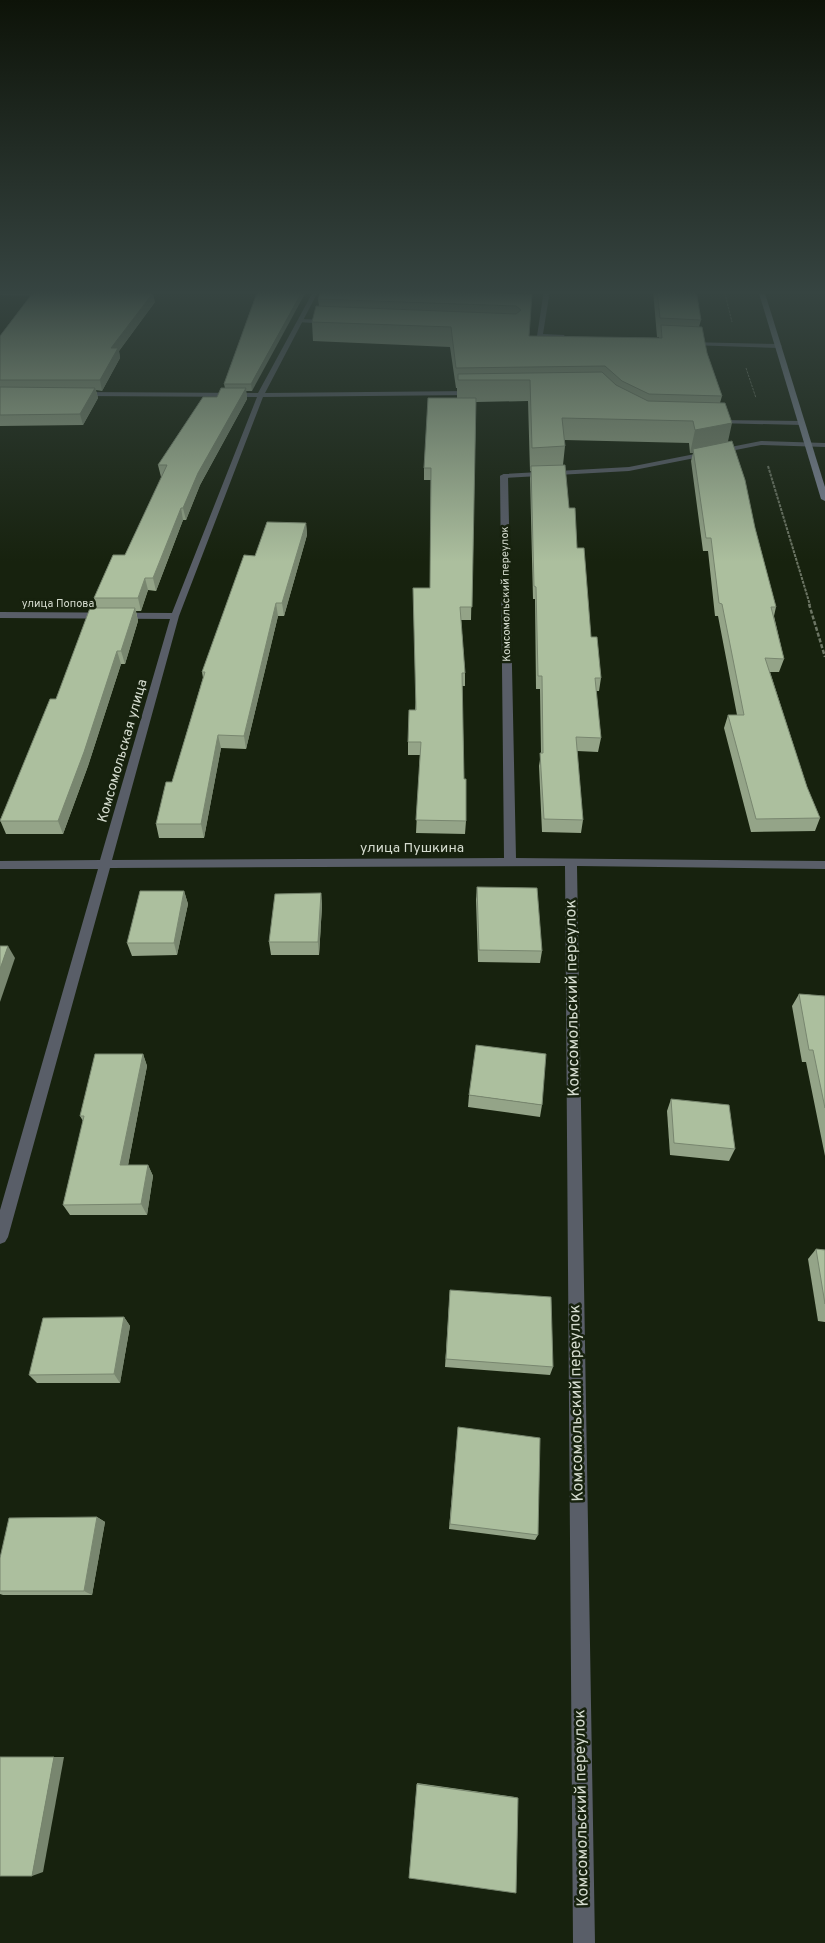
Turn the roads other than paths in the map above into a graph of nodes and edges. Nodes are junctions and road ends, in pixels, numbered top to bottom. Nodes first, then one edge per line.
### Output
1 (268, 381) edge
2 (789, 381) edge
3 (484, 392) edge
4 (68, 394) edge
5 (261, 394) junction
6 (709, 421) edge
7 (802, 423) junction
8 (808, 444) junction
9 (825, 445) edge
10 (822, 485) edge
11 (825, 499) edge
12 (0, 615) edge
13 (175, 616) junction
14 (571, 862) junction
15 (510, 863) junction
16 (0, 865) edge
17 (105, 865) junction
18 (825, 865) edge
19 (0, 1237) edge
20 (584, 1943) edge

1 - 5 street, Комсомольская улица
2 - 7 main road
3 - 5 street
4 - 5 street
5 - 13 street, Комсомольская улица
6 - 7 street
7 - 8 main road
8 - 9 street
8 - 10 main road
8 - 15 street, Комсомольский переулок
10 - 11 main road
12 - 13 street, улица Попова
13 - 17 street, Комсомольская улица
14 - 15 street, улица Пушкина
14 - 18 street, улица Пушкина
14 - 20 street, Комсомольский переулок
15 - 17 street, улица Пушкина
16 - 17 street, улица Пушкина
17 - 19 street, Комсомольская улица

